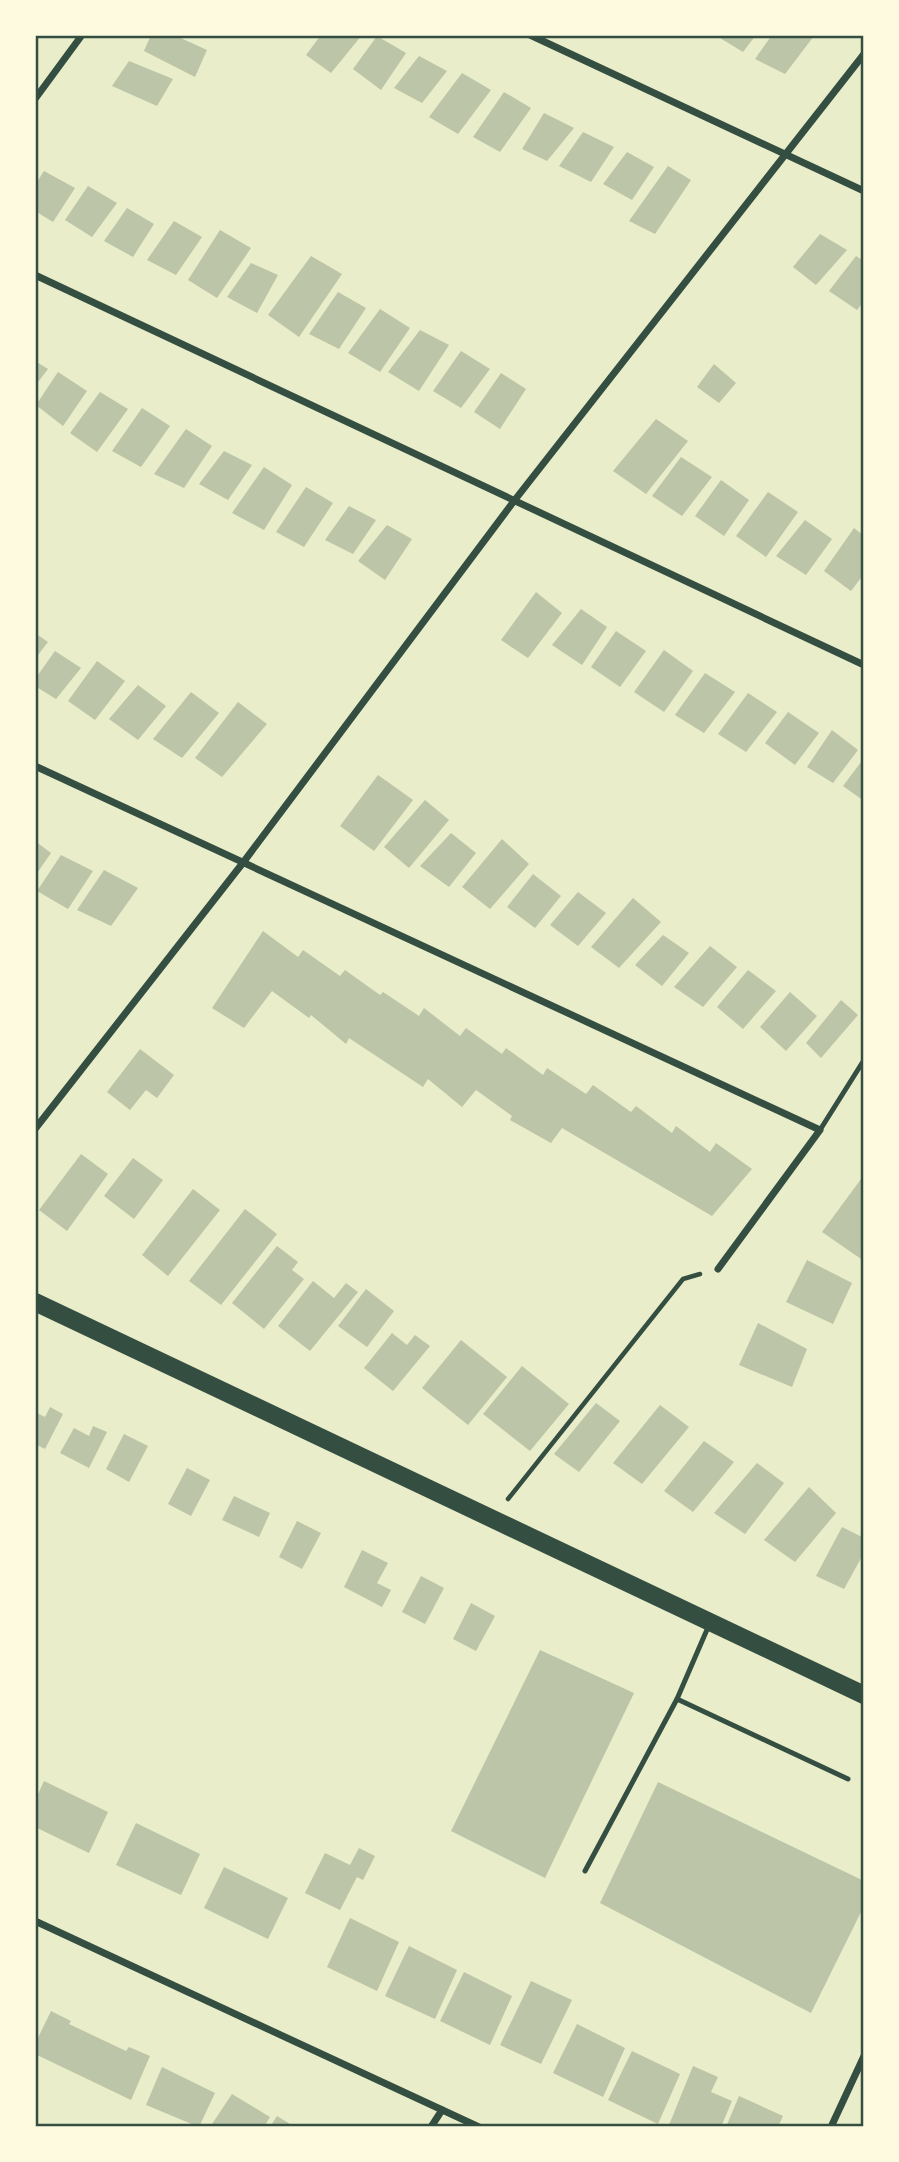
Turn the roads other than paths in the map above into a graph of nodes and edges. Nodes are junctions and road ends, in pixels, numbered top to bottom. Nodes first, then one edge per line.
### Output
1 (82, 35) edge
2 (530, 35) edge
3 (864, 54) edge
4 (35, 99) edge
5 (787, 156) junction
6 (864, 191) edge
7 (35, 275) edge
8 (514, 501) junction
9 (864, 665) edge
10 (35, 766) edge
11 (242, 864) junction
12 (864, 1060) edge
13 (35, 1129) edge
14 (820, 1130) junction
15 (718, 1269) road end
16 (35, 1302) edge
17 (710, 1622) junction
18 (864, 1695) edge
19 (677, 1699) junction
20 (848, 1780) dead end
21 (585, 1871) dead end
22 (35, 1921) edge
23 (864, 2056) edge
24 (442, 2110) junction
25 (431, 2127) edge
26 (479, 2127) edge
27 (831, 2127) edge

1 - 4 street
2 - 5 street
3 - 5 street
5 - 6 street
5 - 8 street
7 - 8 street
8 - 9 street
8 - 11 street
10 - 11 street
11 - 13 street
11 - 14 street
12 - 14 lane
14 - 15 street
16 - 17 main road
17 - 18 main road
17 - 19 lane
19 - 20 lane
19 - 21 lane
22 - 24 street
23 - 27 street
24 - 25 street
24 - 26 street

